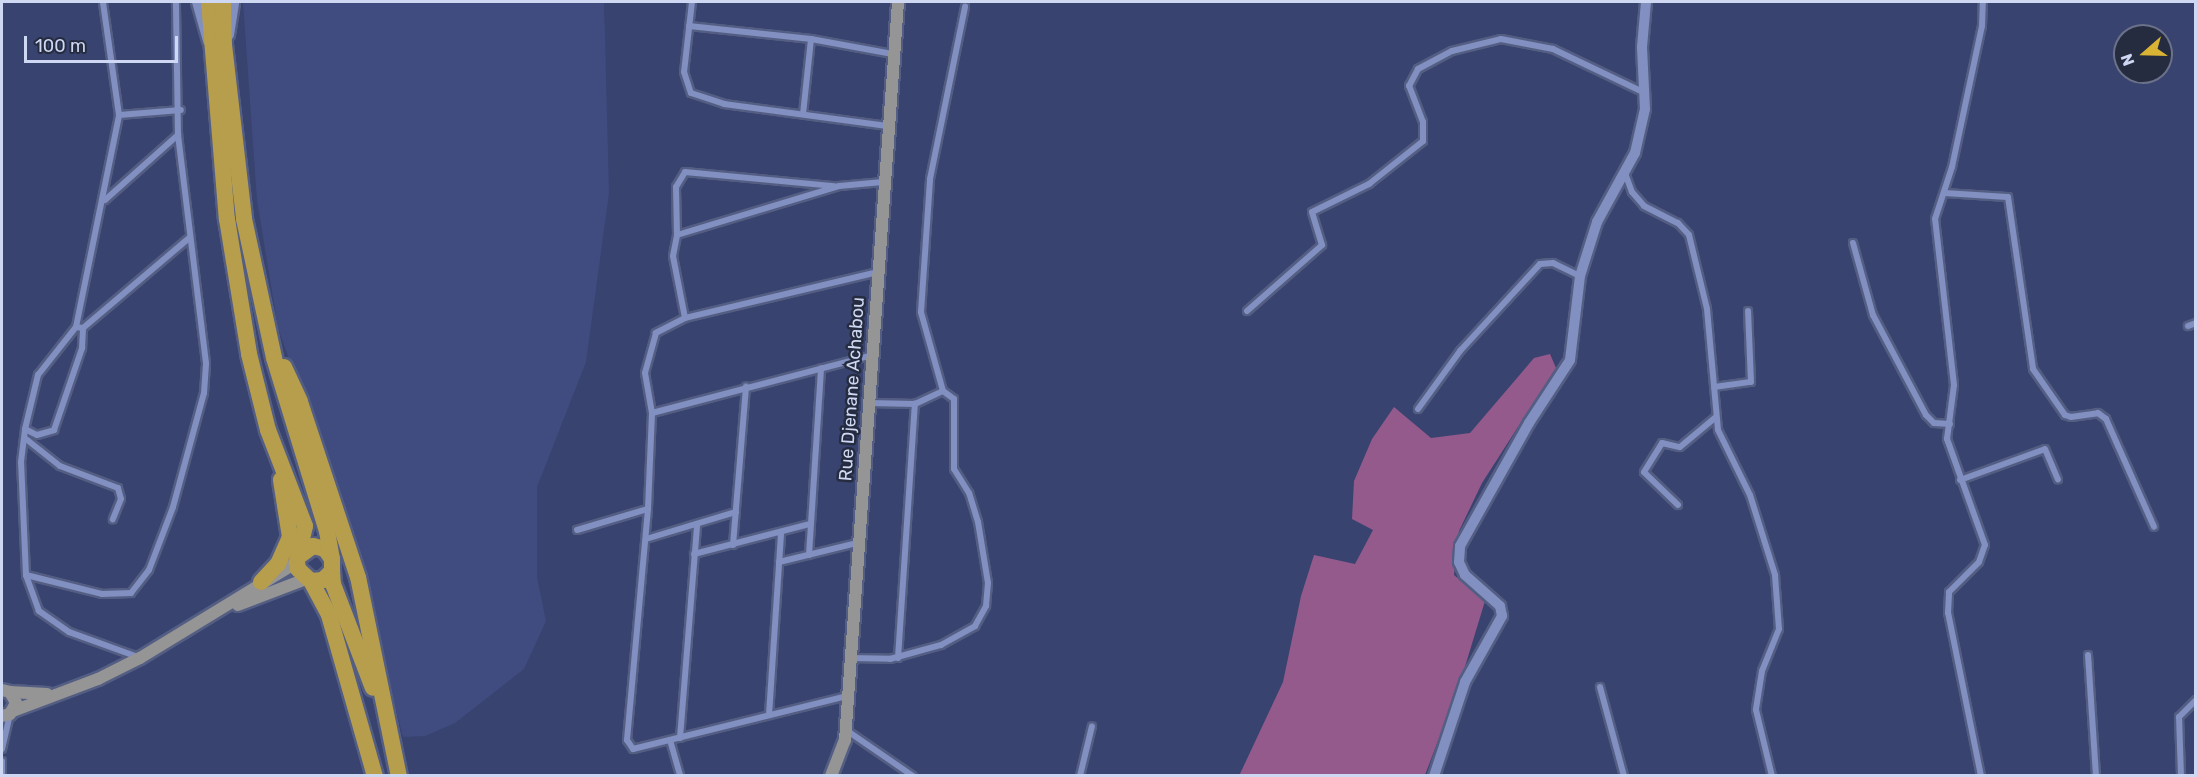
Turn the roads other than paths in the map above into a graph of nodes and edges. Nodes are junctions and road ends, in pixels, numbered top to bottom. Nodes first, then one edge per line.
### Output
1 (103, 2) edge
2 (176, 2) edge
3 (197, 2) edge
4 (209, 2) edge
5 (223, 2) edge
6 (234, 2) edge
7 (692, 2) edge
8 (898, 2) edge
9 (1646, 2) edge
10 (1983, 2) edge
11 (964, 6) dead end
12 (689, 26) junction
13 (811, 39) junction
14 (218, 51) junction
15 (894, 54) junction
16 (1646, 93) junction
17 (181, 110) junction
18 (803, 114) junction
19 (119, 115) junction
20 (886, 126) junction
21 (178, 135) junction
22 (1625, 173) junction
23 (883, 182) junction
24 (839, 186) junction
25 (1944, 193) junction
26 (104, 201) junction
27 (677, 235) junction
28 (189, 237) junction
29 (1853, 243) dead end
30 (878, 272) junction
31 (1580, 276) junction
32 (1247, 311) dead end
33 (1748, 311) dead end
34 (267, 318) junction
35 (685, 318) junction
36 (2196, 322) edge
37 (2188, 326) dead end
38 (80, 328) junction
39 (870, 356) junction
40 (821, 368) junction
41 (746, 387) junction
42 (1714, 387) junction
43 (943, 391) junction
44 (866, 403) junction
45 (915, 404) junction
46 (1418, 410) dead end
47 (652, 413) junction
48 (1716, 417) junction
49 (1950, 424) junction
50 (25, 429) junction
51 (268, 430) junction
52 (26, 440) junction
53 (2058, 479) dead end
54 (1960, 480) junction
55 (1678, 505) dead end
56 (648, 509) junction
57 (736, 512) junction
58 (112, 519) dead end
59 (810, 524) junction
60 (697, 526) junction
61 (2154, 527) dead end
62 (577, 530) dead end
63 (781, 534) junction
64 (646, 539) junction
65 (862, 542) junction
66 (733, 545) junction
67 (694, 554) junction
68 (809, 555) junction
69 (298, 559) junction
70 (779, 562) junction
71 (332, 565) junction
72 (26, 575) junction
73 (309, 580) junction
74 (261, 582) junction
75 (196, 624) junction
76 (2088, 655) dead end
77 (140, 658) junction
78 (851, 658) junction
79 (898, 658) junction
80 (1600, 687) dead end
81 (5, 689) edge
82 (63, 692) junction
83 (847, 696) junction
84 (2196, 700) edge
85 (8, 714) edge
86 (769, 715) junction
87 (387, 726) junction
88 (1092, 726) dead end
89 (845, 730) junction
90 (680, 738) junction
91 (670, 740) junction
92 (2, 749) edge
93 (2, 761) edge
94 (2, 776) edge
95 (375, 776) edge
96 (399, 776) edge
97 (680, 776) edge
98 (831, 776) edge
99 (913, 776) edge
100 (1080, 776) edge
101 (1434, 776) edge
102 (1624, 776) edge
103 (1772, 776) edge
104 (1981, 776) edge
105 (2096, 776) edge
106 (2181, 776) edge

1 - 19 street
2 - 17 street
3 - 14 street
4 - 14 highway
5 - 14 highway
6 - 14 street
7 - 12 street
8 - 15 main road, Rue Djenane Achabou
9 - 16 street
10 - 25 street
11 - 43 street
12 - 13 street
12 - 18 street
13 - 15 street
13 - 18 street
14 - 34 highway
14 - 51 highway
15 - 20 main road, Rue Djenane Achabou
16 - 22 street
16 - 32 street
17 - 19 street
17 - 21 street
18 - 20 street
19 - 26 street
20 - 23 main road, Rue Djenane Achabou
21 - 26 street
21 - 28 street
22 - 31 street
22 - 42 street
23 - 24 street
23 - 30 main road, Rue Djenane Achabou
24 - 27 street
24 - 27 street
25 - 49 street
25 - 61 street
26 - 38 street
27 - 35 street
28 - 38 street
28 - 72 street
29 - 49 street
30 - 35 street
30 - 39 main road, Rue Djenane Achabou
31 - 46 street
31 - 101 street
33 - 42 street
34 - 71 highway
34 - 87 highway
35 - 47 street
36 - 37 street
38 - 50 street
38 - 50 street
39 - 40 street
39 - 44 main road, Rue Djenane Achabou
40 - 41 street
40 - 59 street
41 - 47 street
41 - 57 street
42 - 48 street
43 - 45 street
43 - 79 street
44 - 45 street
44 - 65 main road, Rue Djenane Achabou
45 - 79 street
47 - 56 street
48 - 55 street
48 - 103 street
49 - 54 street
50 - 52 street
51 - 69 highway
51 - 74 highway
52 - 58 street
52 - 72 street
53 - 54 street
54 - 104 street
56 - 62 street
56 - 64 street
57 - 60 street
57 - 66 street
59 - 63 street
59 - 68 street
60 - 64 street
60 - 67 street
63 - 66 street
63 - 70 street
64 - 91 street
65 - 68 street
65 - 78 main road, Rue Djenane Achabou
66 - 67 street
67 - 90 street
68 - 70 street
69 - 71 highway
69 - 73 highway
69 - 74 main road
70 - 86 street
71 - 73 highway
71 - 87 highway
72 - 77 street
73 - 75 main road
73 - 95 highway
74 - 75 main road
75 - 77 main road
76 - 105 street
77 - 82 main road
78 - 79 street
78 - 83 main road, Rue Djenane Achabou
80 - 102 street
81 - 82 main road
81 - 85 main road
82 - 85 main road
83 - 86 street
83 - 89 main road, Rue Djenane Achabou
84 - 106 street
85 - 92 street
86 - 90 street
87 - 96 highway
88 - 100 street
89 - 98 main road, Rue Djenane Achabou
89 - 99 street
90 - 91 street
91 - 97 street
93 - 94 street

